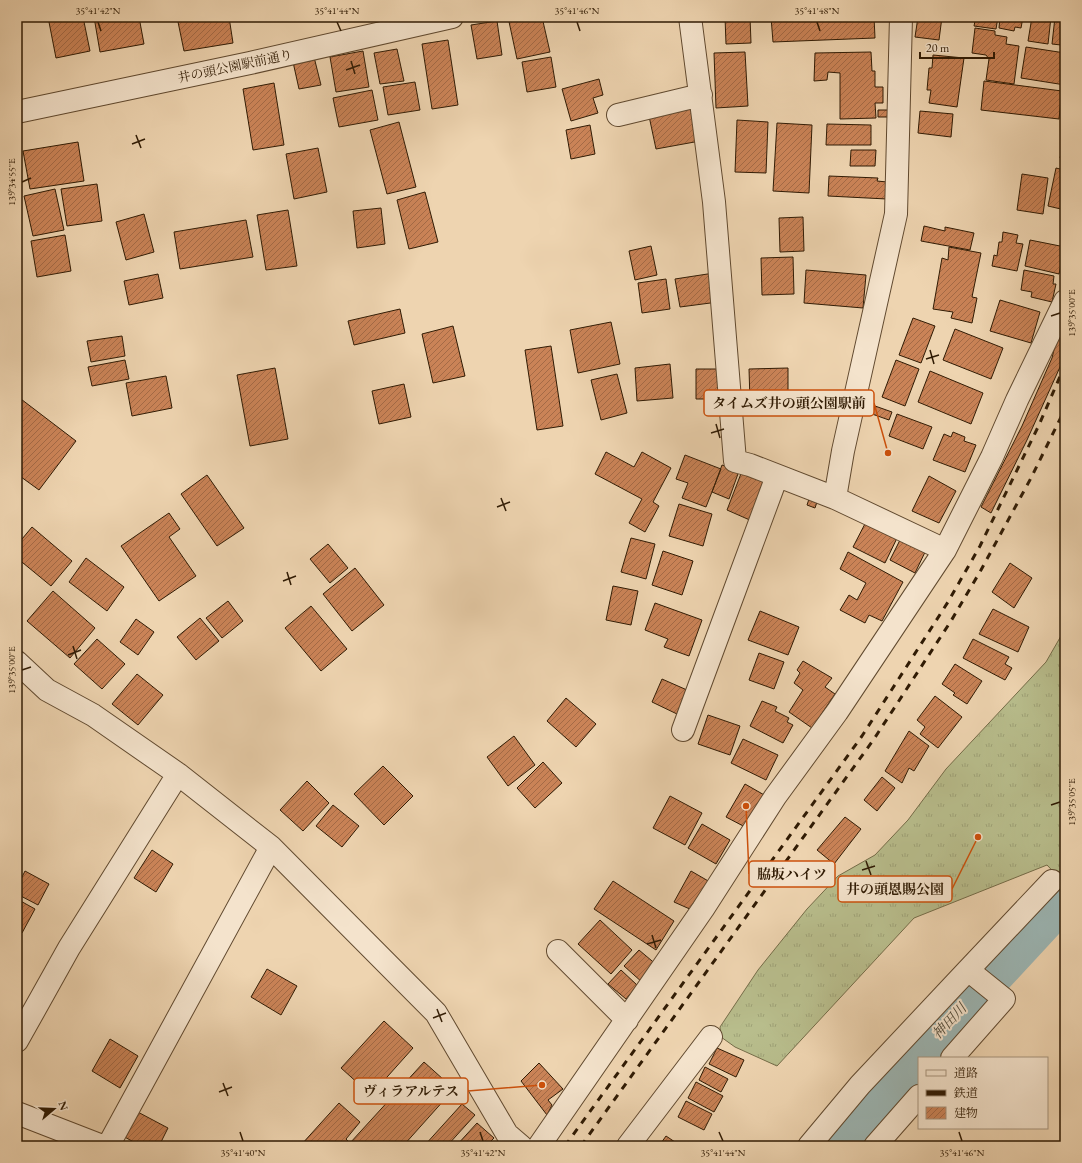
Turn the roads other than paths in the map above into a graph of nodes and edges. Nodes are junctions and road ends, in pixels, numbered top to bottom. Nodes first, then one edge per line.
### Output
1 (452, 17) edge
2 (690, 17) edge
3 (902, 17) edge
4 (701, 95) junction
5 (17, 112) edge
6 (618, 115) dead end
7 (1065, 301) edge
8 (777, 476) junction
9 (835, 498) junction
10 (945, 550) junction
11 (17, 662) edge
12 (684, 730) dead end
13 (178, 774) junction
14 (271, 846) junction
15 (1052, 881) dead end
16 (558, 951) dead end
17 (971, 973) junction
18 (627, 1020) junction
19 (711, 1037) dead end
20 (17, 1041) edge
21 (953, 1057) edge
22 (918, 1097) edge
23 (17, 1113) edge
24 (102, 1146) edge
25 (108, 1146) edge
26 (521, 1146) edge
27 (539, 1146) edge
28 (628, 1146) edge
29 (809, 1146) edge
30 (875, 1146) edge

1 - 5 street, 井の頭公園駅前通り
2 - 4 street
3 - 9 street
4 - 6 street
4 - 8 street
7 - 10 street
8 - 9 street
8 - 12 street
9 - 10 street
10 - 18 street
11 - 13 street
13 - 14 street
13 - 20 street
14 - 25 street
14 - 26 street
15 - 17 street
16 - 18 street
17 - 21 street
17 - 29 street
18 - 27 street
19 - 28 street
22 - 30 street
23 - 24 street

